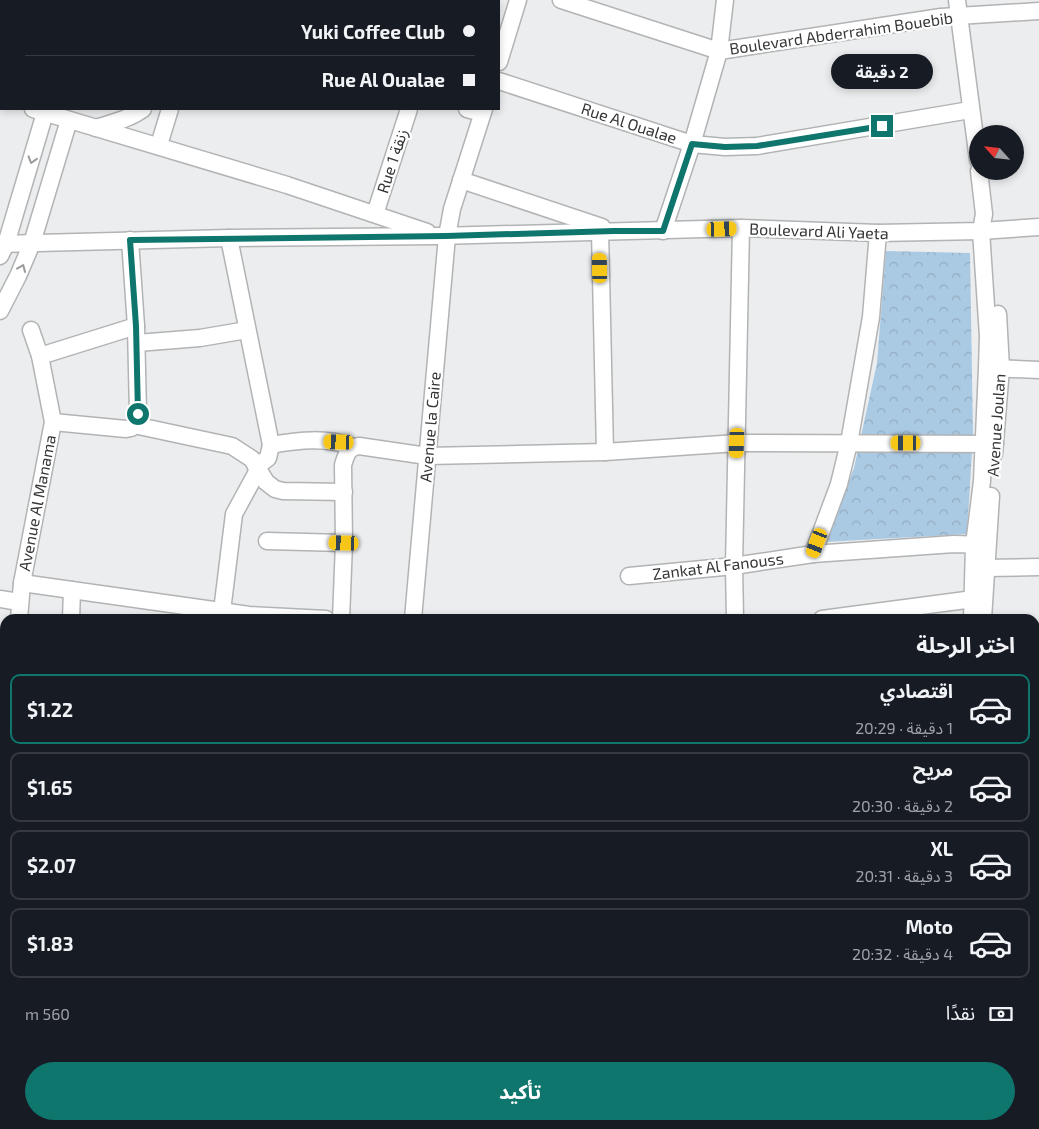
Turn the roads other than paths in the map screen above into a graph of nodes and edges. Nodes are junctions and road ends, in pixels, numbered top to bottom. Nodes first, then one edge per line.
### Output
1 (518, 0) edge
2 (561, 0) edge
3 (725, 0) edge
4 (958, 8) edge
5 (1039, 12) edge
6 (719, 51) junction
7 (500, 59) edge
8 (500, 81) edge
9 (37, 110) edge
10 (141, 110) edge
11 (170, 110) edge
12 (409, 110) edge
13 (478, 110) edge
14 (970, 110) junction
15 (69, 120) junction
16 (972, 125) edge
17 (96, 128) junction
18 (692, 144) junction
19 (159, 146) junction
20 (461, 180) junction
21 (980, 180) edge
22 (375, 214) junction
23 (1039, 227) edge
24 (741, 228) junction
25 (607, 231) junction
26 (663, 231) junction
27 (987, 231) junction
28 (878, 233) junction
29 (443, 236) junction
30 (228, 238) junction
31 (130, 240) junction
32 (32, 243) junction
33 (2, 248) edge
34 (0, 311) edge
35 (136, 326) junction
36 (31, 330) dead end
37 (247, 330) junction
38 (137, 343) junction
39 (40, 356) junction
40 (994, 368) junction
41 (1039, 370) edge
42 (54, 422) junction
43 (134, 425) junction
44 (737, 443) junction
45 (849, 443) junction
46 (989, 443) junction
47 (271, 445) junction
48 (353, 447) junction
49 (605, 452) junction
50 (427, 456) junction
51 (257, 468) junction
52 (344, 492) junction
53 (267, 541) dead end
54 (344, 543) junction
55 (981, 545) junction
56 (813, 554) junction
57 (734, 566) junction
58 (1039, 567) edge
59 (985, 568) junction
60 (629, 576) dead end
61 (22, 582) junction
62 (72, 590) junction
63 (978, 598) junction
64 (0, 599) edge
65 (20, 602) junction
66 (222, 611) junction
67 (19, 614) edge
68 (71, 614) edge
69 (236, 614) edge
70 (341, 614) edge
71 (413, 614) edge
72 (736, 614) edge
73 (859, 614) edge
74 (973, 614) edge
75 (982, 614) edge

1 - 7 street
2 - 6 street, Boulevard Abderrahim Bouebib
3 - 6 street
4 - 5 street, Boulevard Abderrahim Bouebib
4 - 6 street, Boulevard Abderrahim Bouebib
4 - 14 street
6 - 18 street
8 - 18 street, Rue Al Oualae
9 - 15 street
9 -> 33 street
10 - 17 street
11 - 19 street
12 - 22 street, Rue 1 زنقة
13 - 20 street, Avenue la Caire
14 - 16 street
14 - 18 street, Rue Al Oualae
15 - 17 street
15 - 32 street
17 - 19 street
18 - 26 street
19 - 22 street
20 - 25 street
20 - 29 street, Avenue la Caire
21 - 27 street
22 - 29 street
23 - 27 street, Boulevard Ali Yaeta
24 - 26 street, Boulevard Ali Yaeta
24 - 28 street, Boulevard Ali Yaeta
24 - 44 street
25 - 26 street, Boulevard Ali Yaeta
25 - 29 street, Boulevard Ali Yaeta
25 - 49 street
27 - 28 street, Boulevard Ali Yaeta
27 - 40 street, Avenue Joulan
28 - 45 street
29 - 30 street, Boulevard Ali Yaeta
29 - 50 street, Avenue la Caire
30 - 31 street, Boulevard Ali Yaeta
30 - 37 street
31 - 32 street, Boulevard Ali Yaeta
31 - 35 street
32 - 33 street, Boulevard Ali Yaeta
34 -> 32 street
35 - 38 street
35 - 39 street
36 - 39 street, Avenue Al Manama
37 - 38 street
37 - 47 street
38 - 43 street
39 - 42 street, Avenue Al Manama
40 - 41 street
40 - 46 street, Avenue Joulan
42 - 43 street
42 - 61 street, Avenue Al Manama
43 - 51 street
44 - 45 street
44 - 49 street
44 - 57 street
45 - 46 street
45 - 56 street
46 - 55 street, Avenue Joulan
47 - 48 street
47 - 51 street
48 - 50 street
48 - 52 street
49 - 50 street
50 - 71 street, Avenue la Caire
51 - 52 street
51 - 66 street
52 - 54 street
53 - 54 street
54 - 70 street
55 - 56 street, Zankat Al Fanouss
55 - 59 street, Avenue Joulan
55 - 63 street, Avenue Joulan
56 - 57 street, Zankat Al Fanouss
57 - 60 street, Zankat Al Fanouss
57 - 72 street
58 - 59 street
59 - 63 street, Avenue Joulan
61 - 62 street
61 - 65 street, Avenue Al Manama
62 - 66 street
62 - 68 street
63 - 73 street
63 - 74 street, Avenue Joulan
63 - 75 street, Avenue Joulan
64 - 65 street
65 - 67 street, Avenue Al Manama
66 - 69 street

